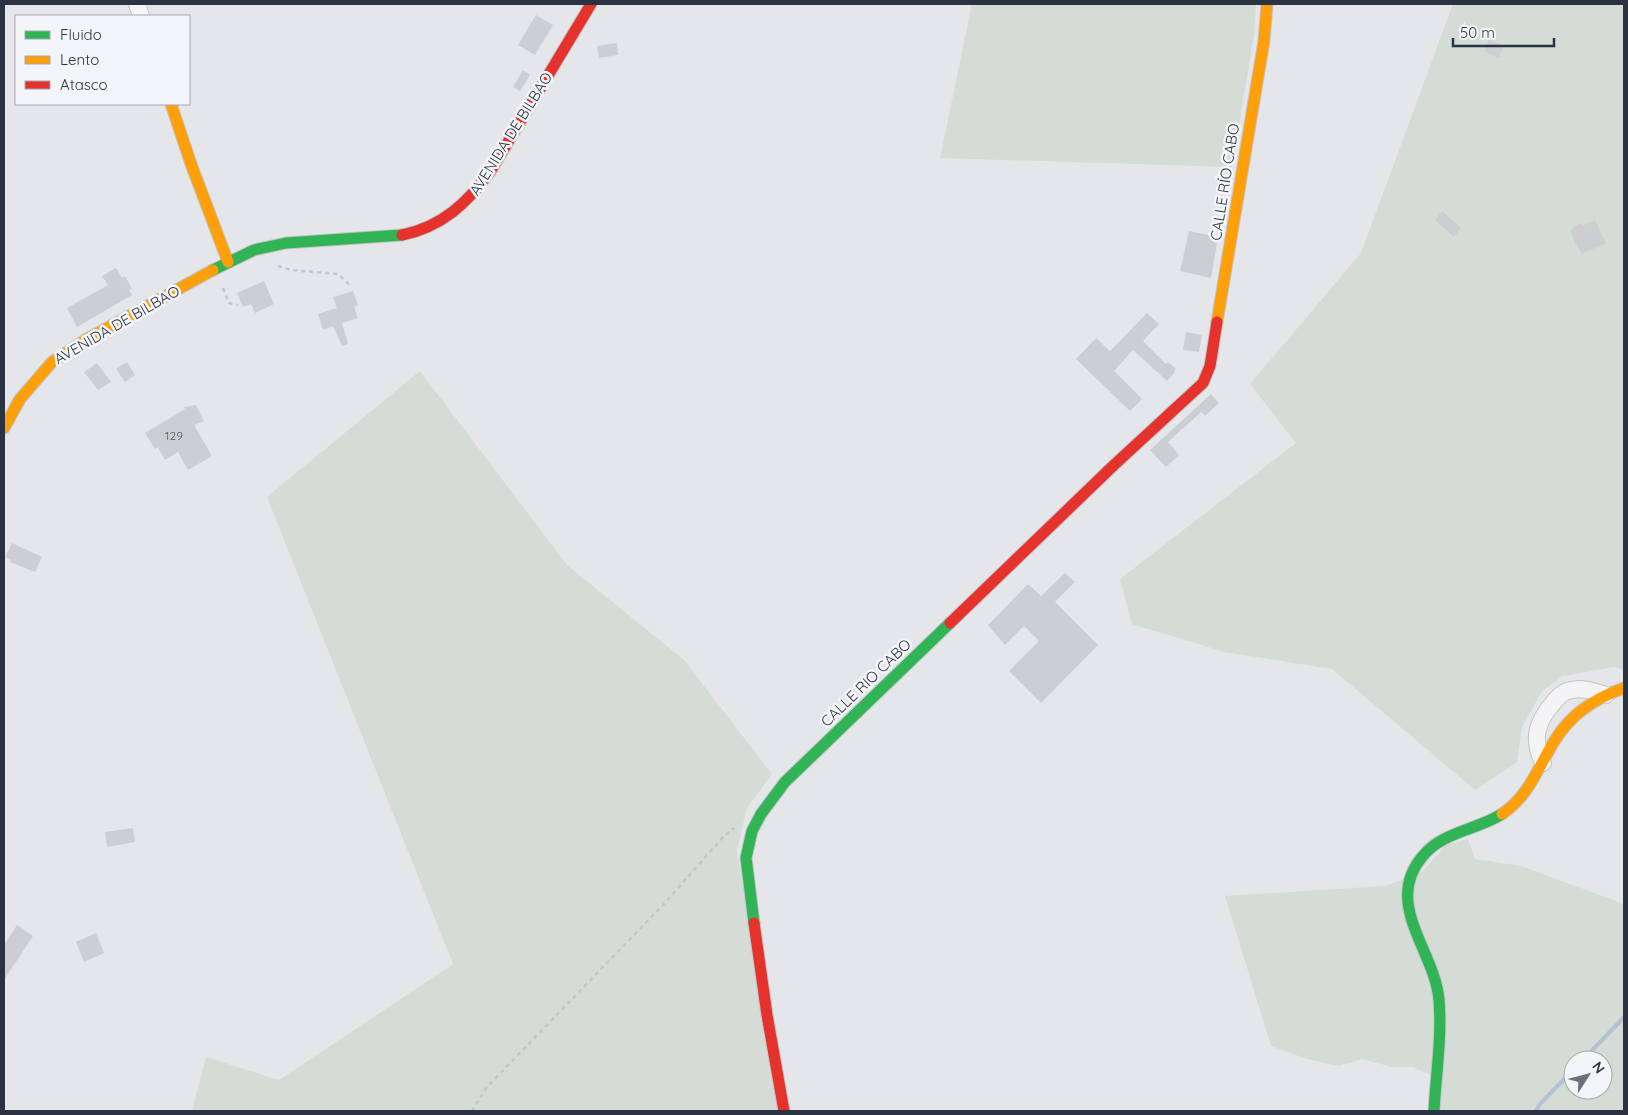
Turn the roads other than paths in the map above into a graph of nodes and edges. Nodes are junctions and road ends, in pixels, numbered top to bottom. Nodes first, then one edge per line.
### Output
1 (591, 4) edge
2 (1268, 4) edge
3 (171, 105) edge
4 (228, 262) junction
5 (1210, 366) joint
6 (4, 428) edge
7 (1624, 688) edge
8 (1606, 695) junction
9 (1543, 763) junction
10 (784, 1111) edge
11 (1434, 1111) edge

1 - 4 main road, AVENIDA DE BILBAO
2 - 5 main road, CALLE RÍO CABO
3 - 4 main road
4 - 6 main road, AVENIDA DE BILBAO
5 - 10 main road, CALLE RIO CABO
7 - 8 main road
8 - 9 main road
8 - 9 street
9 - 11 main road

